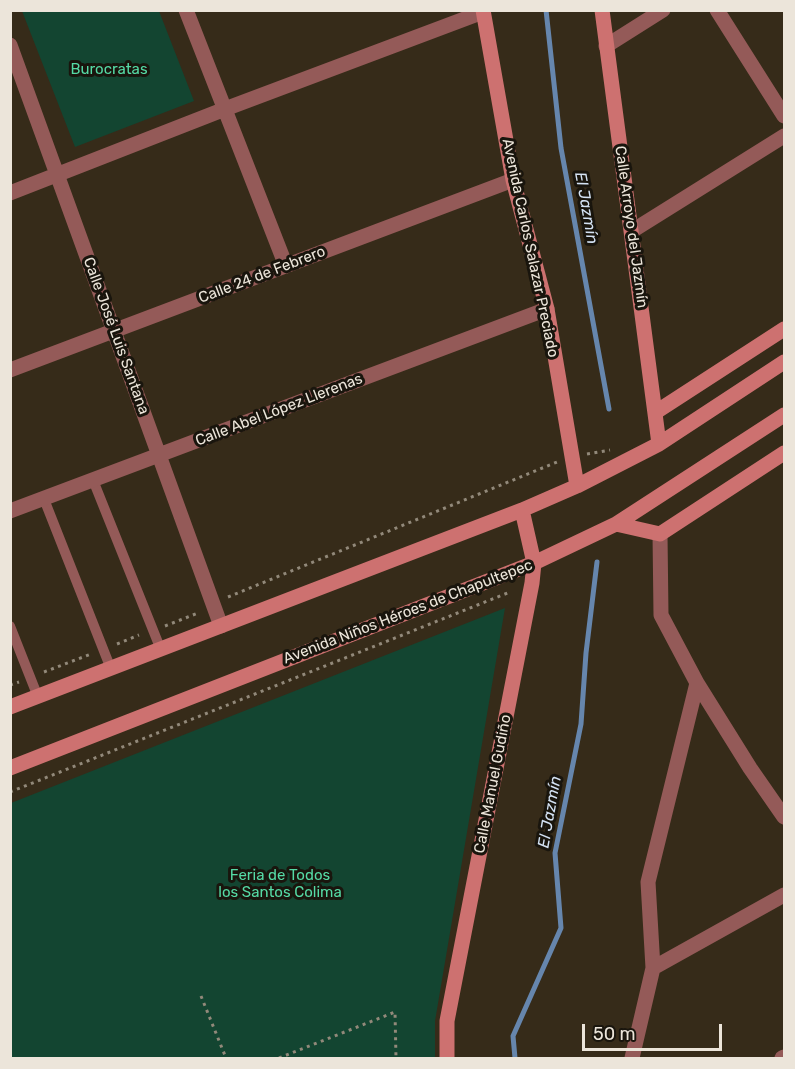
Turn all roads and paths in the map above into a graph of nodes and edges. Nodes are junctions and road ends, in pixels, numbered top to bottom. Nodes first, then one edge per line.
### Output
1 (186, 10) edge
2 (602, 10) edge
3 (663, 10) edge
4 (717, 10) edge
5 (483, 11) edge
6 (10, 45) edge
7 (606, 46) junction
8 (225, 109) junction
9 (784, 116) edge
10 (784, 136) edge
11 (57, 174) junction
12 (513, 180) junction
13 (10, 192) edge
14 (632, 231) junction
15 (286, 266) junction
16 (547, 309) junction
17 (784, 328) edge
18 (114, 331) junction
19 (784, 362) edge
20 (10, 370) edge
21 (656, 412) junction
22 (784, 415) edge
23 (659, 444) junction
24 (612, 449) dead end
25 (784, 453) edge
26 (159, 455) junction
27 (571, 457) junction
28 (93, 480) junction
29 (577, 486) junction
30 (44, 499) junction
31 (522, 510) junction
32 (10, 511) edge
33 (616, 524) junction
34 (660, 534) junction
35 (534, 563) junction
36 (213, 605) junction
37 (10, 626) edge
38 (220, 626) junction
39 (153, 630) junction
40 (103, 649) junction
41 (161, 650) junction
42 (111, 669) junction
43 (30, 677) junction
44 (697, 683) junction
45 (10, 685) edge
46 (38, 697) junction
47 (10, 707) edge
48 (10, 768) edge
49 (784, 817) edge
50 (784, 895) edge
51 (652, 968) junction
52 (201, 996) dead end
53 (226, 1059) edge
54 (279, 1059) edge
55 (396, 1059) edge
56 (447, 1059) edge
57 (632, 1059) edge

1 - 8 street
2 - 7 street, Calle Arroyo del Jazmín
3 - 7 street
4 - 9 street
5 - 8 street
5 - 12 street, Avenida Carlos Salazar Preciado
6 - 11 street, Calle José Luis Santana
7 - 14 street, Calle Arroyo del Jazmín
8 - 11 street
8 - 15 street
10 - 14 street
11 - 13 street
11 - 18 street, Calle José Luis Santana
12 - 15 street, Calle 24 de Febrero
12 - 16 street, Avenida Carlos Salazar Preciado
14 - 21 street, Calle Arroyo del Jazmín
15 - 18 street, Calle 24 de Febrero
16 - 26 street, Calle Abel López Llerenas
16 - 27 street, Avenida Carlos Salazar Preciado
17 - 21 street
18 - 20 street, Calle 24 de Febrero
18 - 26 street, Calle José Luis Santana
19 - 23 street
21 - 23 street, Calle Arroyo del Jazmín
22 - 33 street, Avenida Niños Héroes de Chapultepec
23 - 29 street
24 - 27 path
25 - 34 street
26 - 28 street, Calle Abel López Llerenas
26 - 36 street, Calle José Luis Santana
27 - 29 street, Avenida Carlos Salazar Preciado
27 - 36 path
28 - 30 street, Calle Abel López Llerenas
28 - 39 lane
29 - 31 street
30 - 32 street, Calle Abel López Llerenas
30 - 40 lane
31 - 35 street, Calle Manuel Gudiño
31 - 38 street
33 - 34 street
33 - 35 street, Avenida Niños Héroes de Chapultepec
34 - 44 street
35 - 48 street, Avenida Niños Héroes de Chapultepec
35 - 56 street, Calle Manuel Gudiño
36 - 38 street, Calle José Luis Santana
36 - 39 path
37 - 43 lane
38 - 41 street
39 - 40 path
39 - 41 lane
40 - 42 lane
40 - 43 path
41 - 42 street
42 - 46 street
43 - 45 path
43 - 46 lane
44 - 49 street
44 - 51 street
46 - 47 street
50 - 51 street
51 - 57 street
52 - 53 path
54 - 55 path

